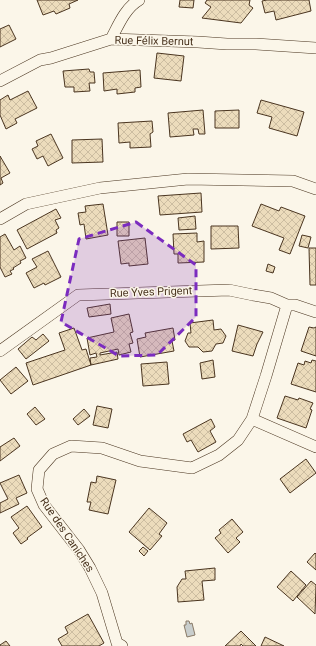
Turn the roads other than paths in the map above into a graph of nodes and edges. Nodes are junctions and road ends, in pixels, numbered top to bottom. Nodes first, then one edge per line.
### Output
1 (138, 0) edge
2 (111, 39) junction
3 (315, 49) edge
4 (0, 81) edge
5 (316, 189) edge
6 (0, 219) edge
7 (287, 305) junction
8 (316, 312) edge
9 (0, 351) edge
10 (252, 419) junction
11 (316, 446) edge
12 (122, 646) edge

1 - 2 street
2 - 3 street, Rue Félix Bernut
2 - 4 street, Rue Félix Bernut
5 - 6 street
7 - 8 street, Rue Yves Prigent
7 - 9 street, Rue Yves Prigent
7 - 10 street, Rue des Caniches
10 - 11 street
10 - 12 street, Rue des Caniches

